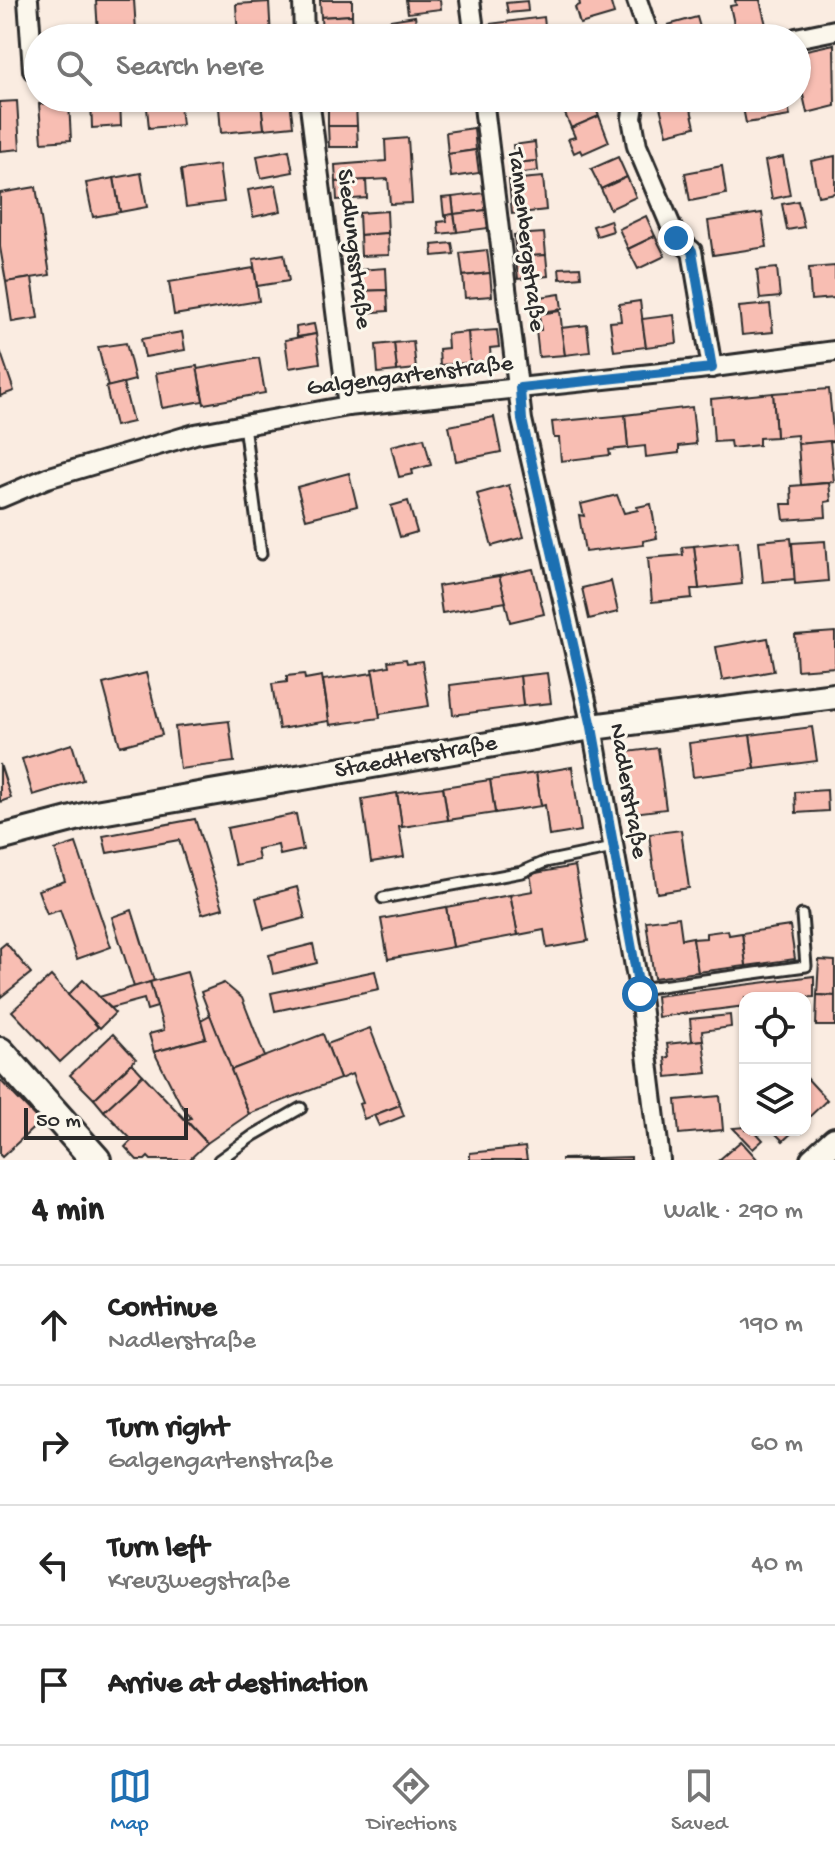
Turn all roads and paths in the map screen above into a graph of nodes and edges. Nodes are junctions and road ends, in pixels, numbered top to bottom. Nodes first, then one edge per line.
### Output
1 (28, 0) edge
2 (303, 0) edge
3 (470, 0) edge
4 (637, 0) edge
5 (31, 24) edge
6 (304, 24) edge
7 (473, 24) edge
8 (645, 24) edge
9 (835, 30) edge
10 (811, 35) edge
11 (311, 112) edge
12 (485, 112) edge
13 (633, 112) edge
14 (835, 351) edge
15 (712, 368) junction
16 (520, 388) junction
17 (348, 406) junction
18 (244, 425) junction
19 (0, 498) edge
20 (261, 554) dead end
21 (835, 696) edge
22 (592, 727) junction
23 (0, 838) edge
24 (613, 848) junction
25 (383, 898) dead end
26 (802, 915) dead end
27 (639, 989) junction
28 (0, 1052) edge
29 (301, 1108) dead end
30 (835, 1140) edge
31 (96, 1160) edge
32 (219, 1160) edge
33 (660, 1160) edge
34 (813, 1160) edge

1 - 5 street
2 - 6 street
3 - 7 street
4 - 8 street
9 - 10 street
11 - 17 street, Siedlungsstraße
12 - 16 street, Tannenbergstraße
13 - 15 street
14 - 15 street, Galgengartenstraße
15 - 16 street, Galgengartenstraße
16 - 17 street, Galgengartenstraße
16 - 22 street, Nadlerstraße
17 - 18 street, Galgengartenstraße
18 - 19 street, Galgengartenstraße
18 - 20 lane
21 - 22 main road, Staedtlerstraße
22 - 23 main road, Staedtlerstraße
22 - 24 street, Nadlerstraße
24 - 25 lane
24 - 27 street, Nadlerstraße
26 - 27 lane
27 - 33 street, Nadlerstraße
28 - 31 main road
29 - 32 lane
30 - 34 main road

